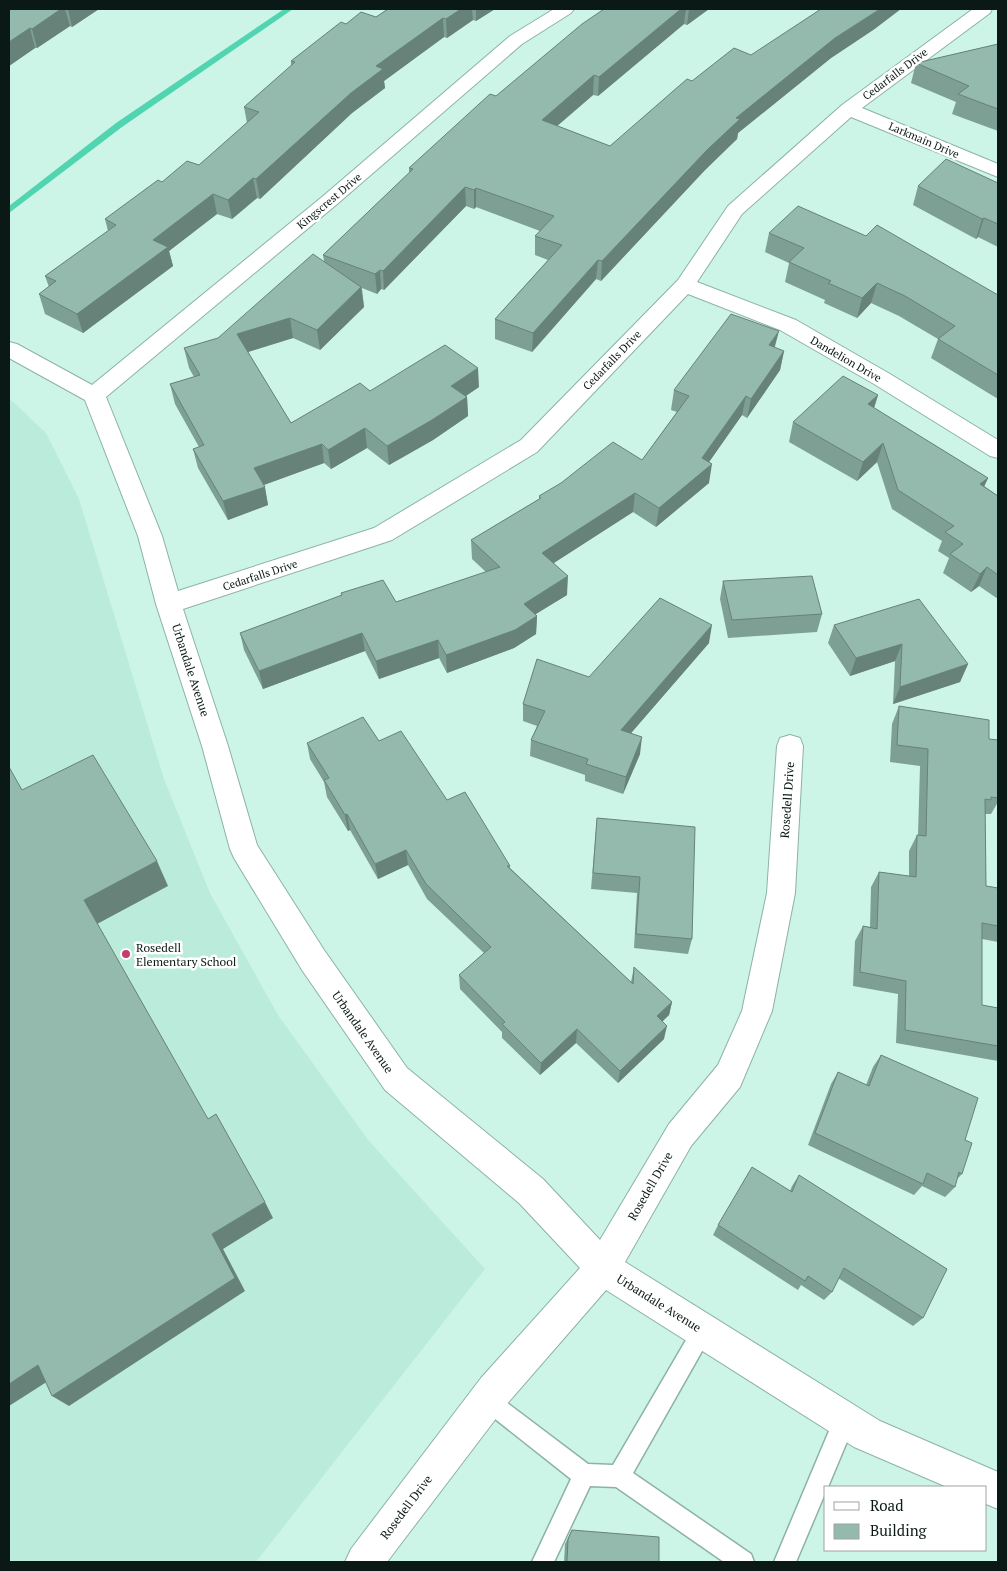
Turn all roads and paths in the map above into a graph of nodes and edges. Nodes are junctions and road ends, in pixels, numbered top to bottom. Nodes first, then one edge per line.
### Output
1 (565, 9) edge
2 (984, 9) edge
3 (849, 109) junction
4 (998, 171) edge
5 (685, 285) junction
6 (9, 349) edge
7 (94, 395) junction
8 (998, 450) edge
9 (169, 604) junction
10 (790, 746) dead end
11 (603, 1268) junction
12 (703, 1330) junction
13 (487, 1400) junction
14 (845, 1420) junction
15 (584, 1475) junction
16 (619, 1476) junction
17 (998, 1490) edge
18 (721, 1555) edge
19 (364, 1562) edge
20 (543, 1562) edge
21 (743, 1562) edge
22 (785, 1562) edge

1 - 7 street, Kingscrest Drive
2 - 3 street, Cedarfalls Drive
3 - 4 street, Larkmain Drive
3 - 5 street, Cedarfalls Drive
5 - 8 street, Dandelion Drive
5 - 9 street, Cedarfalls Drive
6 - 7 street
7 - 9 street, Urbandale Avenue
9 - 11 street, Urbandale Avenue
10 - 11 street, Rosedell Drive
11 - 12 street, Urbandale Avenue
11 - 13 street, Rosedell Drive
12 - 14 street, Urbandale Avenue
12 - 16 lane
13 - 15 lane
13 - 19 street, Rosedell Drive
14 - 17 street, Urbandale Avenue
14 - 22 lane
15 - 16 lane
15 - 20 lane
16 - 18 lane
18 - 21 lane

